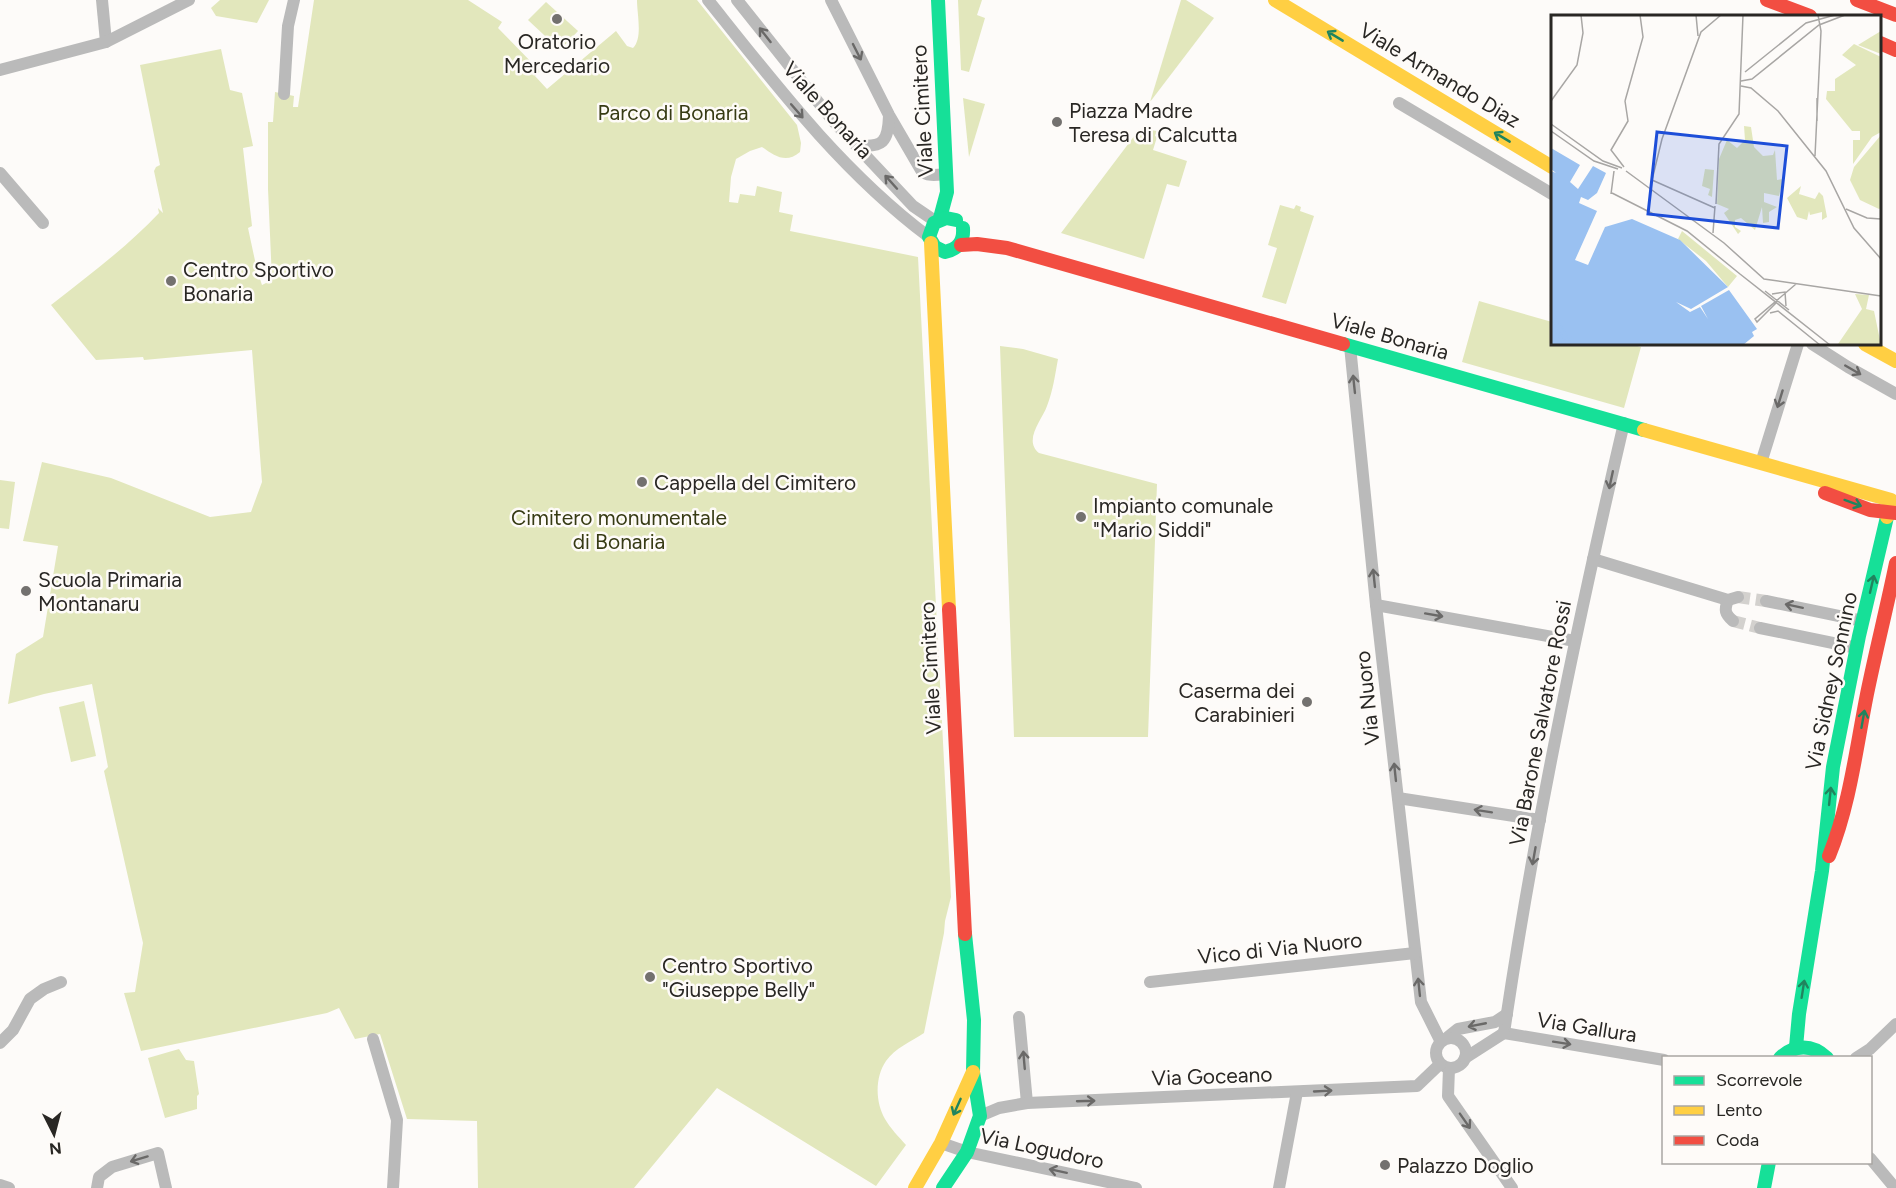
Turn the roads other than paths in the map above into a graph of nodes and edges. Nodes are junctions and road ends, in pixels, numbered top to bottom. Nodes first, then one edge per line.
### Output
1 (102, 0) edge
2 (189, 0) edge
3 (294, 0) edge
4 (708, 0) edge
5 (737, 0) edge
6 (831, 0) edge
7 (938, 0) edge
8 (1275, 0) edge
9 (1767, 0) edge
10 (1857, 0) edge
11 (1807, 15) edge
12 (1896, 15) edge
13 (106, 42) junction
14 (1881, 43) edge
15 (1896, 50) edge
16 (0, 70) edge
17 (284, 94) dead end
18 (1399, 103) dead end
19 (889, 115) junction
20 (857, 145) junction
21 (1551, 166) edge
22 (0, 173) edge
23 (946, 174) junction
24 (947, 192) junction
25 (1551, 193) edge
26 (937, 220) junction
27 (43, 223) dead end
28 (959, 224) junction
29 (961, 244) junction
30 (933, 248) junction
31 (1007, 248) junction
32 (1797, 345) edge
33 (1814, 345) edge
34 (1867, 345) edge
35 (1350, 346) junction
36 (1896, 361) edge
37 (1896, 394) edge
38 (1624, 423) junction
39 (1761, 464) junction
40 (1892, 509) edge
41 (1593, 559) junction
42 (1896, 563) edge
43 (1766, 601) tunnel mouth
44 (1376, 605) junction
45 (1733, 621) dead end
46 (1863, 621) junction
47 (1760, 628) tunnel mouth
48 (1575, 641) junction
49 (1857, 648) junction
50 (1398, 798) junction
51 (1540, 820) junction
52 (1822, 871) junction
53 (1415, 952) junction
54 (61, 982) dead end
55 (1150, 982) dead end
56 (1507, 1014) junction
57 (1019, 1017) dead end
58 (1896, 1024) edge
59 (1504, 1033) junction
60 (373, 1039) dead end
61 (1444, 1039) junction
62 (0, 1043) edge
63 (1797, 1047) junction
64 (1782, 1056) edge
65 (1825, 1056) edge
66 (1859, 1056) edge
67 (1465, 1058) junction
68 (1662, 1059) edge
69 (1445, 1066) junction
70 (973, 1072) junction
71 (1297, 1092) junction
72 (1027, 1103) junction
73 (980, 1116) junction
74 (941, 1143) junction
75 (967, 1152) junction
76 (1872, 1160) edge
77 (1769, 1164) edge
78 (0, 1185) edge
79 (9, 1188) edge
80 (97, 1188) edge
81 (166, 1188) edge
82 (393, 1188) edge
83 (915, 1188) edge
84 (943, 1188) edge
85 (1136, 1188) edge
86 (1279, 1188) edge
87 (1512, 1188) edge
88 (1764, 1188) edge
89 (1895, 1188) edge

1 - 13 street
2 - 13 street
3 - 17 street
4 -> 30 street, Viale Bonaria
20 -> 5 street, Viale Bonaria
6 -> 19 street
7 - 23 main road, Viale Cimitero
21 -> 8 main road, Viale Armando Diaz
9 - 11 main road
10 - 12 main road
13 - 16 street
14 - 15 main road
18 - 25 street, Viale Armando Diaz
19 - 20 street
19 - 23 street
26 -> 20 street, Viale Bonaria
22 - 27 street
23 - 24 main road, Viale Cimitero
24 - 26 main road, Viale Cimitero
24 - 28 main road
26 - 28 main road
26 - 30 main road
28 - 29 main road
28 - 31 main road
29 - 30 main road
29 - 31 main road
30 - 70 main road, Viale Cimitero
31 - 35 main road, Viale Bonaria
32 -> 39 street
33 -> 37 street
34 - 36 main road
35 - 38 main road, Viale Bonaria
44 -> 35 street, Via Nuoro
38 - 39 main road, Viale Bonaria
38 -> 41 street, Via Barone Salvatore Rossi
39 - 40 main road, Viale Bonaria
46 -> 40 main road, Via Sidney Sonnino
41 - 45 street
41 - 48 street, Via Barone Salvatore Rossi
52 -> 42 main road, Via Sidney Sonnino
46 -> 43 street
44 -> 48 street
50 -> 44 street, Via Nuoro
46 - 49 main road, Via Sidney Sonnino
47 - 49 street
48 - 51 street, Via Barone Salvatore Rossi
52 -> 49 main road, Via Sidney Sonnino
51 -> 50 street
50 - 53 street, Via Nuoro
51 -> 56 street, Via Barone Salvatore Rossi
63 -> 52 main road, Via Sidney Sonnino
53 - 55 street, Vico di Via Nuoro
61 -> 53 street, Via Nuoro
54 - 62 street
56 - 59 street, Via Barone Salvatore Rossi
56 -> 61 street
72 -> 57 street
58 - 66 street
59 - 67 street
59 -> 68 street, Via Gallura
60 - 82 street
61 - 67 street
61 - 69 street
63 - 64 main road
63 - 65 main road
67 - 69 street
71 -> 69 street, Via Goceano
69 -> 87 street
70 - 73 main road
70 -> 74 main road
72 -> 71 street, Via Goceano
71 - 86 street
72 - 73 street, Via Goceano
73 - 75 main road
74 - 75 street, Via Logudoro
74 - 83 main road
75 - 84 main road
85 -> 75 street, Via Logudoro
76 - 89 street
77 - 88 main road
78 - 79 street
81 -> 80 street

